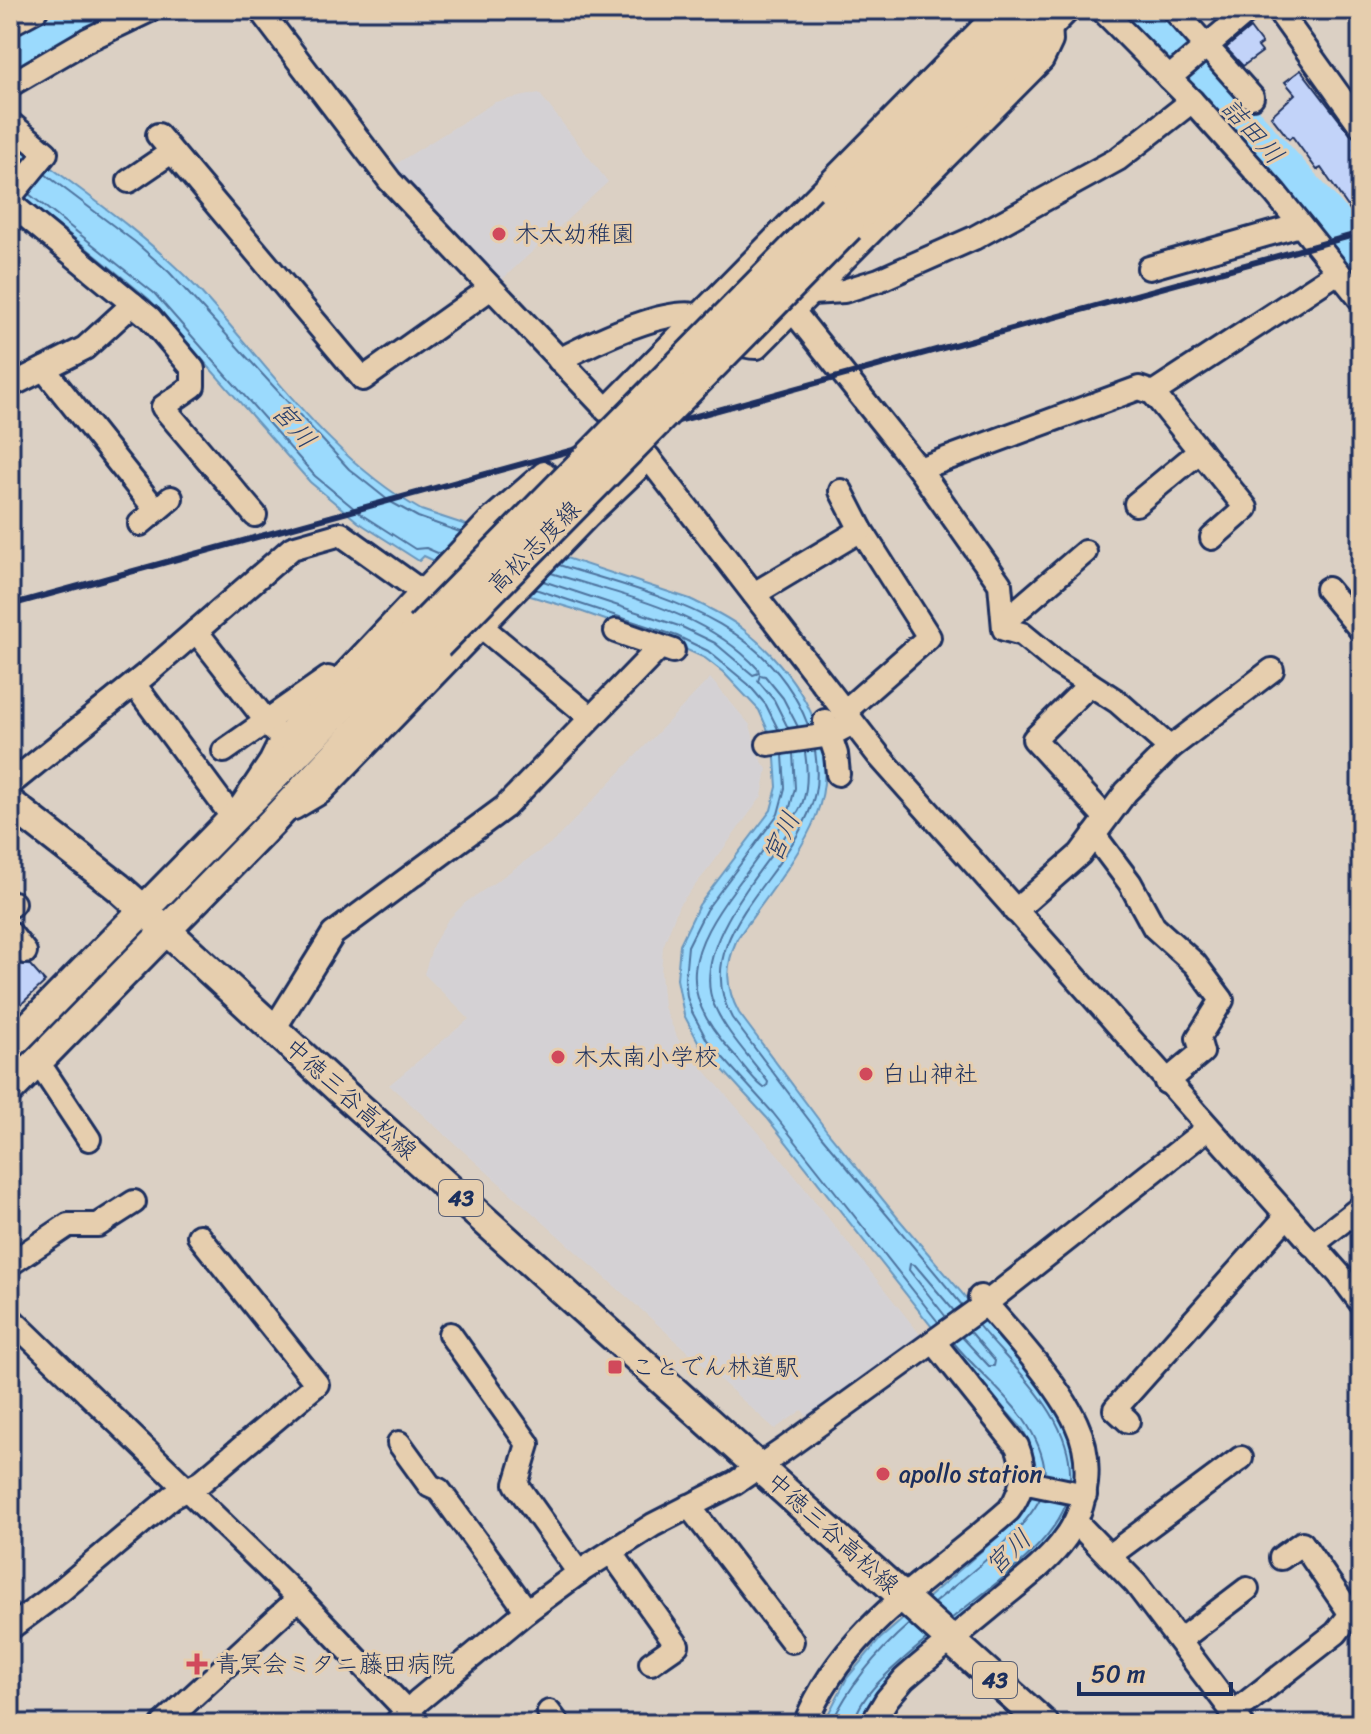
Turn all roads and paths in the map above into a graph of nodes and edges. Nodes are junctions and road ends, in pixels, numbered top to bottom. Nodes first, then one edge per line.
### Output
1 (36, 10) edge
2 (150, 10) edge
3 (260, 10) edge
4 (1000, 10) edge
5 (1102, 10) edge
6 (1174, 10) edge
7 (1249, 10) edge
8 (1278, 10) edge
9 (1047, 15) edge
10 (10, 24) edge
11 (1205, 45) junction
12 (1169, 78) junction
13 (10, 85) edge
14 (1252, 97) dead end
15 (1192, 101) junction
16 (10, 123) edge
17 (1361, 126) edge
18 (129, 181) dead end
19 (11, 198) edge
20 (1300, 225) junction
21 (1149, 268) dead end
22 (1338, 272) junction
23 (491, 288) junction
24 (811, 293) junction
25 (1361, 300) edge
26 (133, 304) junction
27 (793, 311) junction
28 (699, 316) junction
29 (559, 360) junction
30 (44, 369) junction
31 (10, 386) edge
32 (1153, 393) junction
33 (606, 410) junction
34 (1200, 451) junction
35 (649, 458) junction
36 (919, 469) junction
37 (841, 491) dead end
38 (1136, 504) dead end
39 (156, 511) dead end
40 (590, 514) junction
41 (255, 515) dead end
42 (489, 521) junction
43 (861, 530) junction
44 (1212, 538) dead end
45 (566, 549) junction
46 (1085, 552) dead end
47 (440, 574) junction
48 (1327, 589) dead end
49 (422, 592) junction
50 (754, 594) junction
51 (520, 597) junction
52 (1005, 621) junction
53 (482, 627) junction
54 (1361, 630) edge
55 (196, 631) junction
56 (616, 631) dead end
57 (429, 637) junction
58 (363, 654) junction
59 (1272, 670) dead end
60 (134, 684) junction
61 (1090, 684) junction
62 (590, 717) junction
63 (265, 720) junction
64 (835, 725) junction
65 (281, 741) junction
66 (769, 742) dead end
67 (1170, 748) junction
68 (224, 751) dead end
69 (838, 774) dead end
70 (10, 784) edge
71 (10, 803) edge
72 (233, 818) junction
73 (271, 823) junction
74 (1100, 826) junction
75 (143, 909) junction
76 (1015, 911) junction
77 (166, 930) junction
78 (10, 933) edge
79 (25, 952) dead end
80 (274, 1029) junction
81 (10, 1046) edge
82 (35, 1064) junction
83 (1166, 1082) junction
84 (10, 1090) edge
85 (1207, 1129) junction
86 (89, 1139) dead end
87 (134, 1202) dead end
88 (1361, 1207) edge
89 (1287, 1216) junction
90 (199, 1236) dead end
91 (1312, 1245) junction
92 (10, 1264) edge
93 (982, 1303) junction
94 (1361, 1303) edge
95 (10, 1318) edge
96 (450, 1334) dead end
97 (936, 1341) junction
98 (1128, 1421) dead end
99 (399, 1443) dead end
100 (1241, 1458) dead end
101 (759, 1466) junction
102 (1026, 1483) junction
103 (186, 1490) junction
104 (1082, 1494) junction
105 (689, 1506) junction
106 (1076, 1522) junction
107 (611, 1552) junction
108 (1109, 1556) junction
109 (1281, 1558) dead end
110 (579, 1573) junction
111 (1247, 1589) dead end
112 (299, 1598) junction
113 (904, 1598) junction
114 (527, 1611) junction
115 (1356, 1612) edge
116 (10, 1628) edge
117 (948, 1638) junction
118 (1180, 1640) junction
119 (792, 1641) dead end
120 (651, 1663) dead end
121 (1236, 1717) edge
122 (408, 1720) edge
123 (163, 1724) edge
124 (805, 1724) edge
125 (872, 1724) edge
126 (1044, 1724) edge

1 - 10 street
2 - 13 street
3 - 23 street
4 - 28 street
5 - 12 street
6 - 11 street
7 - 11 street
8 - 17 street
9 - 24 street
9 - 57 main road, 高松志度線, bridge
11 - 12 street
11 - 14 street
12 - 15 street
15 - 20 street
15 - 24 street
16 - 19 street
18 - 23 street
19 - 26 street
20 - 21 street
20 - 22 street
22 - 25 street
22 - 32 street
23 - 29 street
24 - 27 street
26 - 30 street
26 - 41 street
27 - 28 street
27 - 36 street
28 - 29 street
28 - 33 street
29 - 33 street
30 - 31 street
30 - 39 street
32 - 34 street
32 - 36 street
33 - 35 street
34 - 38 street
34 - 44 street
35 - 40 street
35 - 50 street
36 - 52 street
37 - 43 street
40 - 42 street
40 - 45 street
42 - 45 street
42 - 47 street
43 - 50 street
43 - 64 street
45 - 51 street
46 - 52 street
47 - 49 street
47 - 51 street
48 - 54 street
49 - 53 street
49 - 55 street
49 - 58 street
50 - 64 street
51 - 53 street
52 - 61 street
53 - 62 street
53 - 73 street
55 - 60 street
55 - 63 street
56 - 62 street
57 - 72 main road, 高松志度線
57 - 73 main road, 高松志度線
58 - 63 street
58 - 65 street
59 - 67 street
60 - 70 street
60 - 72 street
61 - 67 street
61 - 74 street
62 - 80 street
63 - 65 street
63 - 68 street
64 - 66 street
64 - 69 street
64 - 76 street
65 - 72 street
67 - 74 street
71 - 75 main road, 中徳三谷高松線 / 43
72 - 75 main road, 高松志度線
73 - 77 main road, 高松志度線
74 - 76 street
74 - 83 street
75 - 77 main road, 中徳三谷高松線 / 43
75 - 81 main road, 高松志度線
76 - 83 street
77 - 80 main road, 中徳三谷高松線 / 43
77 - 82 main road, 高松志度線
78 - 79 street
80 - 101 main road, 中徳三谷高松線 / 43
82 - 84 main road, 高松志度線
82 - 86 street
83 - 85 street
85 - 89 street
85 - 93 street
87 - 92 street
88 - 91 street
89 - 91 street
89 - 98 street
90 - 103 street
91 - 94 street
93 - 97 street
93 - 104 street
95 - 103 street
96 - 110 street
97 - 101 street
97 - 102 street
99 - 114 street
100 - 108 street
101 - 105 street
101 - 113 main road, 中徳三谷高松線 / 43
102 - 104 street
102 - 113 street
103 - 112 street
103 - 116 street
104 - 106 street
105 - 107 street
105 - 119 street
106 - 108 street
106 - 117 street
107 - 110 street
107 - 120 street
108 - 118 street
109 - 115 street
110 - 114 street
111 - 118 street
112 - 122 street
112 - 123 street
113 - 117 main road, 中徳三谷高松線 / 43
113 - 124 street
114 - 122 street
115 - 121 street
117 - 125 street
117 - 126 main road, 中徳三谷高松線 / 43
118 - 121 street

